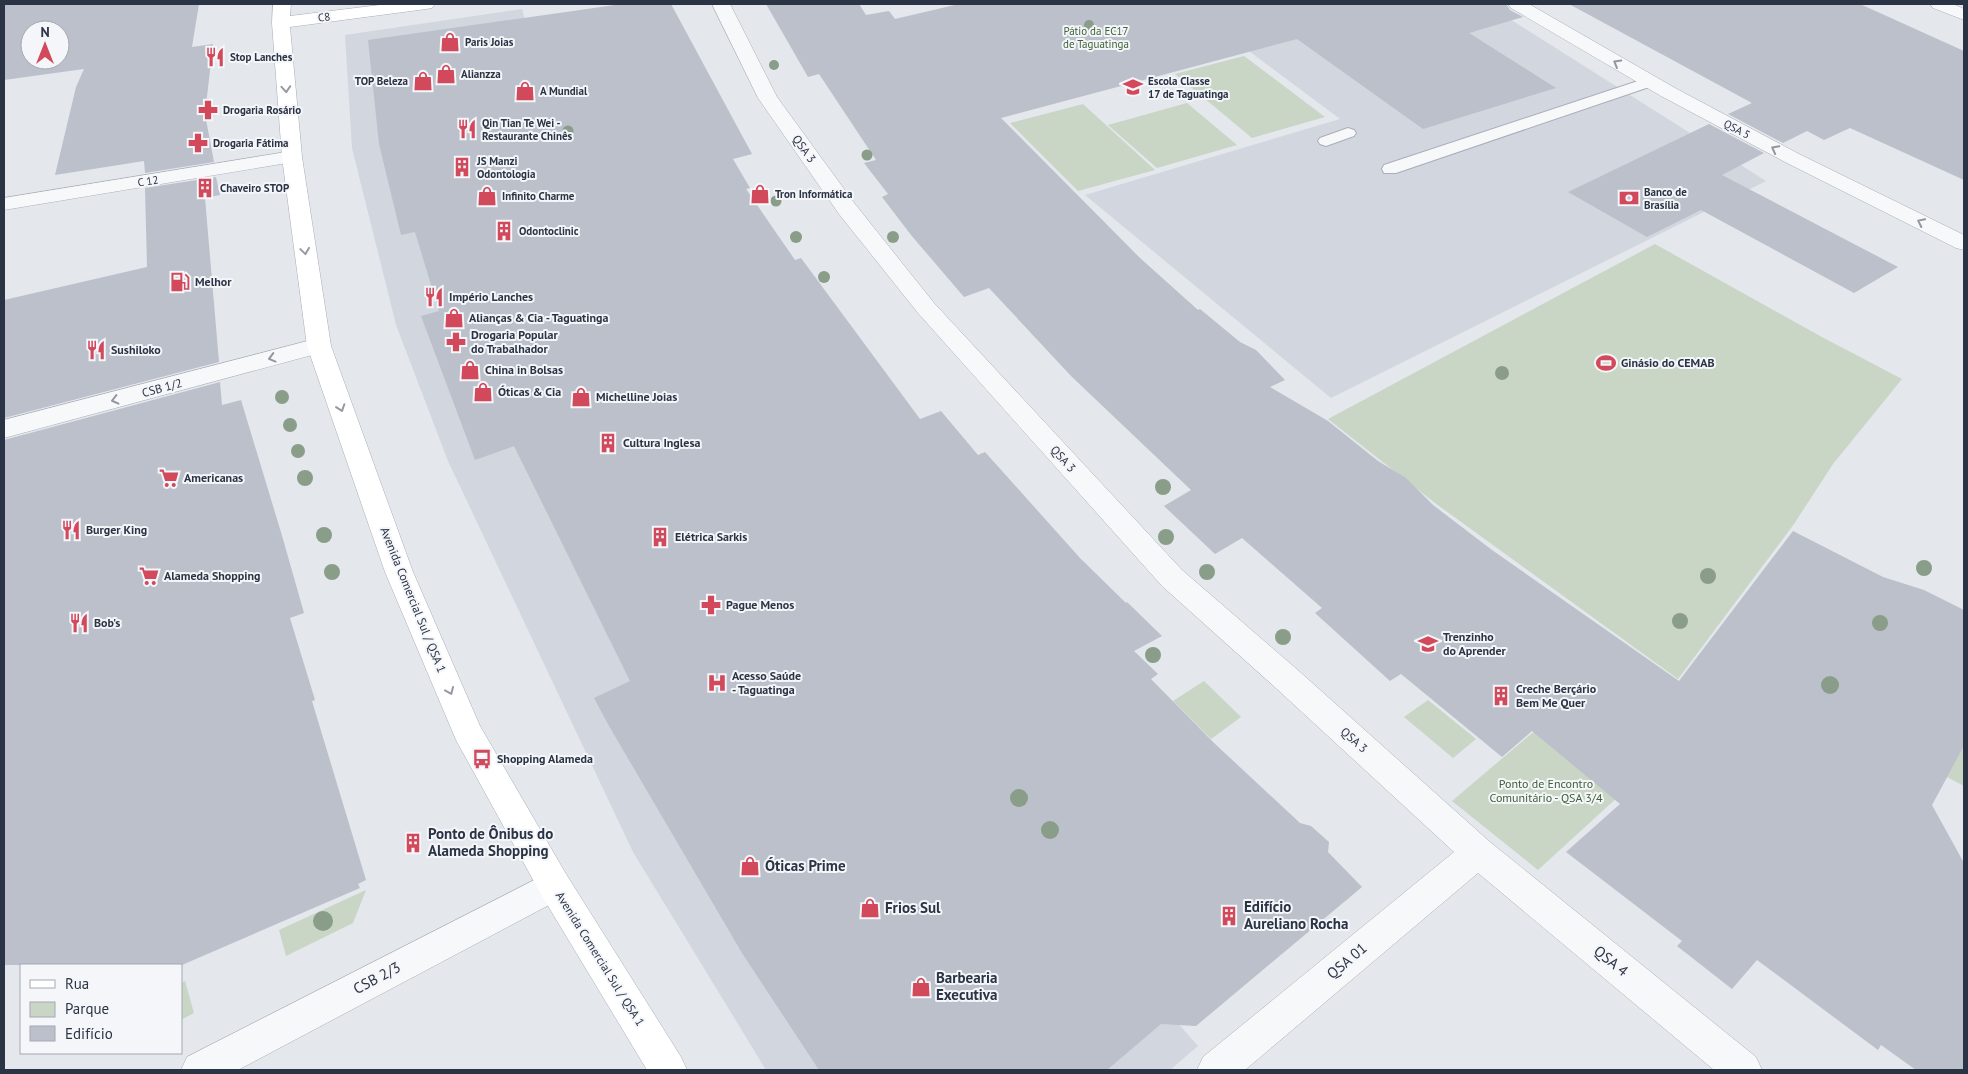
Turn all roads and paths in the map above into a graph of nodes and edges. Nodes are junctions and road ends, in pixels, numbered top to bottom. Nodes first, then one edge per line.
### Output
1 (426, 4) edge
2 (721, 4) edge
3 (1517, 4) edge
4 (1939, 4) edge
5 (282, 14) edge
6 (1964, 15) edge
7 (1650, 82) junction
8 (1348, 133) dead end
9 (1326, 141) dead end
10 (292, 157) junction
11 (1390, 168) dead end
12 (4, 204) edge
13 (1964, 243) edge
14 (319, 346) junction
15 (4, 429) edge
16 (1478, 853) junction
17 (554, 885) junction
18 (200, 1070) edge
19 (668, 1070) edge
20 (1216, 1070) edge
21 (1743, 1070) edge

1 - 5 main road, C8
2 - 16 street, QSA 3
7 -> 3 street, QSA 5
4 - 6 street
5 -> 10 main road, Avenida Comercial Sul / QSA 1
7 - 11 lane
13 -> 7 street, QSA 5
8 - 9 lane
10 - 12 street, C 12
10 -> 14 main road, Avenida Comercial Sul / QSA 1
14 -> 15 street, CSB 1/2
14 -> 17 main road, Avenida Comercial Sul / QSA 1
16 - 20 street, QSA 01
16 - 21 street, QSA 4
17 - 18 street, CSB 2/3
17 - 19 main road, Avenida Comercial Sul / QSA 1

